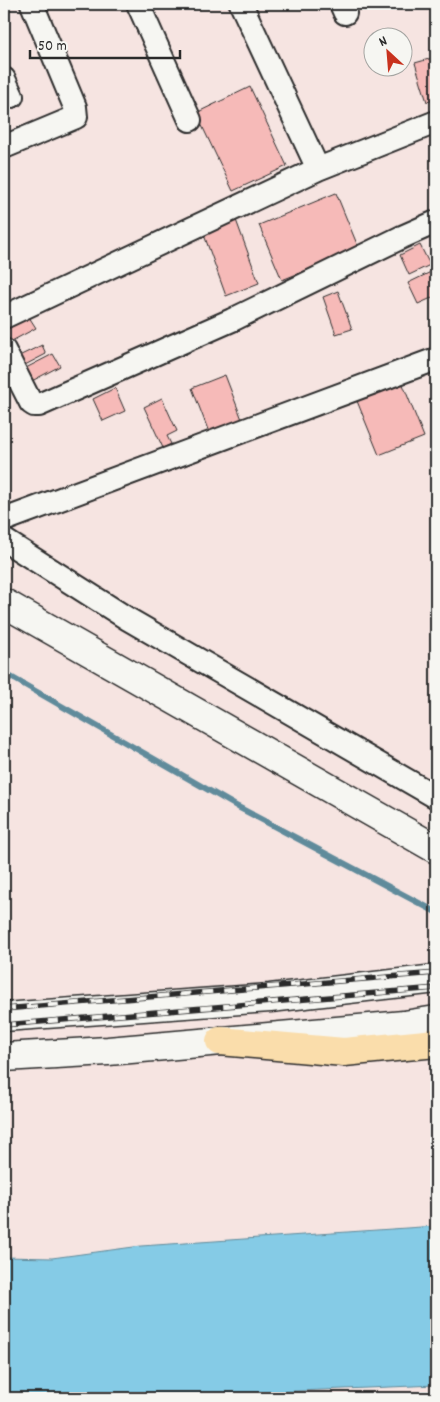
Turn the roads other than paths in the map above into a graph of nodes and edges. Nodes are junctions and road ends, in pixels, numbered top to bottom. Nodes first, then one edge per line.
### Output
1 (32, 4) edge
2 (138, 4) edge
3 (241, 4) edge
4 (190, 120) dead end
5 (436, 122) edge
6 (4, 147) edge
7 (318, 169) junction
8 (436, 222) edge
9 (4, 317) edge
10 (4, 350) edge
11 (436, 359) edge
12 (4, 520) edge
13 (4, 540) edge
14 (4, 603) edge
15 (436, 797) edge
16 (436, 849) edge
17 (436, 980) edge
18 (4, 1017) edge
19 (436, 1020) edge
20 (220, 1041) junction
21 (436, 1043) edge
22 (4, 1057) edge

1 - 6 street
2 - 4 street
3 - 7 street
5 - 7 street
7 - 9 street
8 - 10 street
11 - 12 street
13 - 15 street
14 - 16 main road
17 - 18 main road
19 - 20 main road
20 - 21 highway
20 - 22 main road

